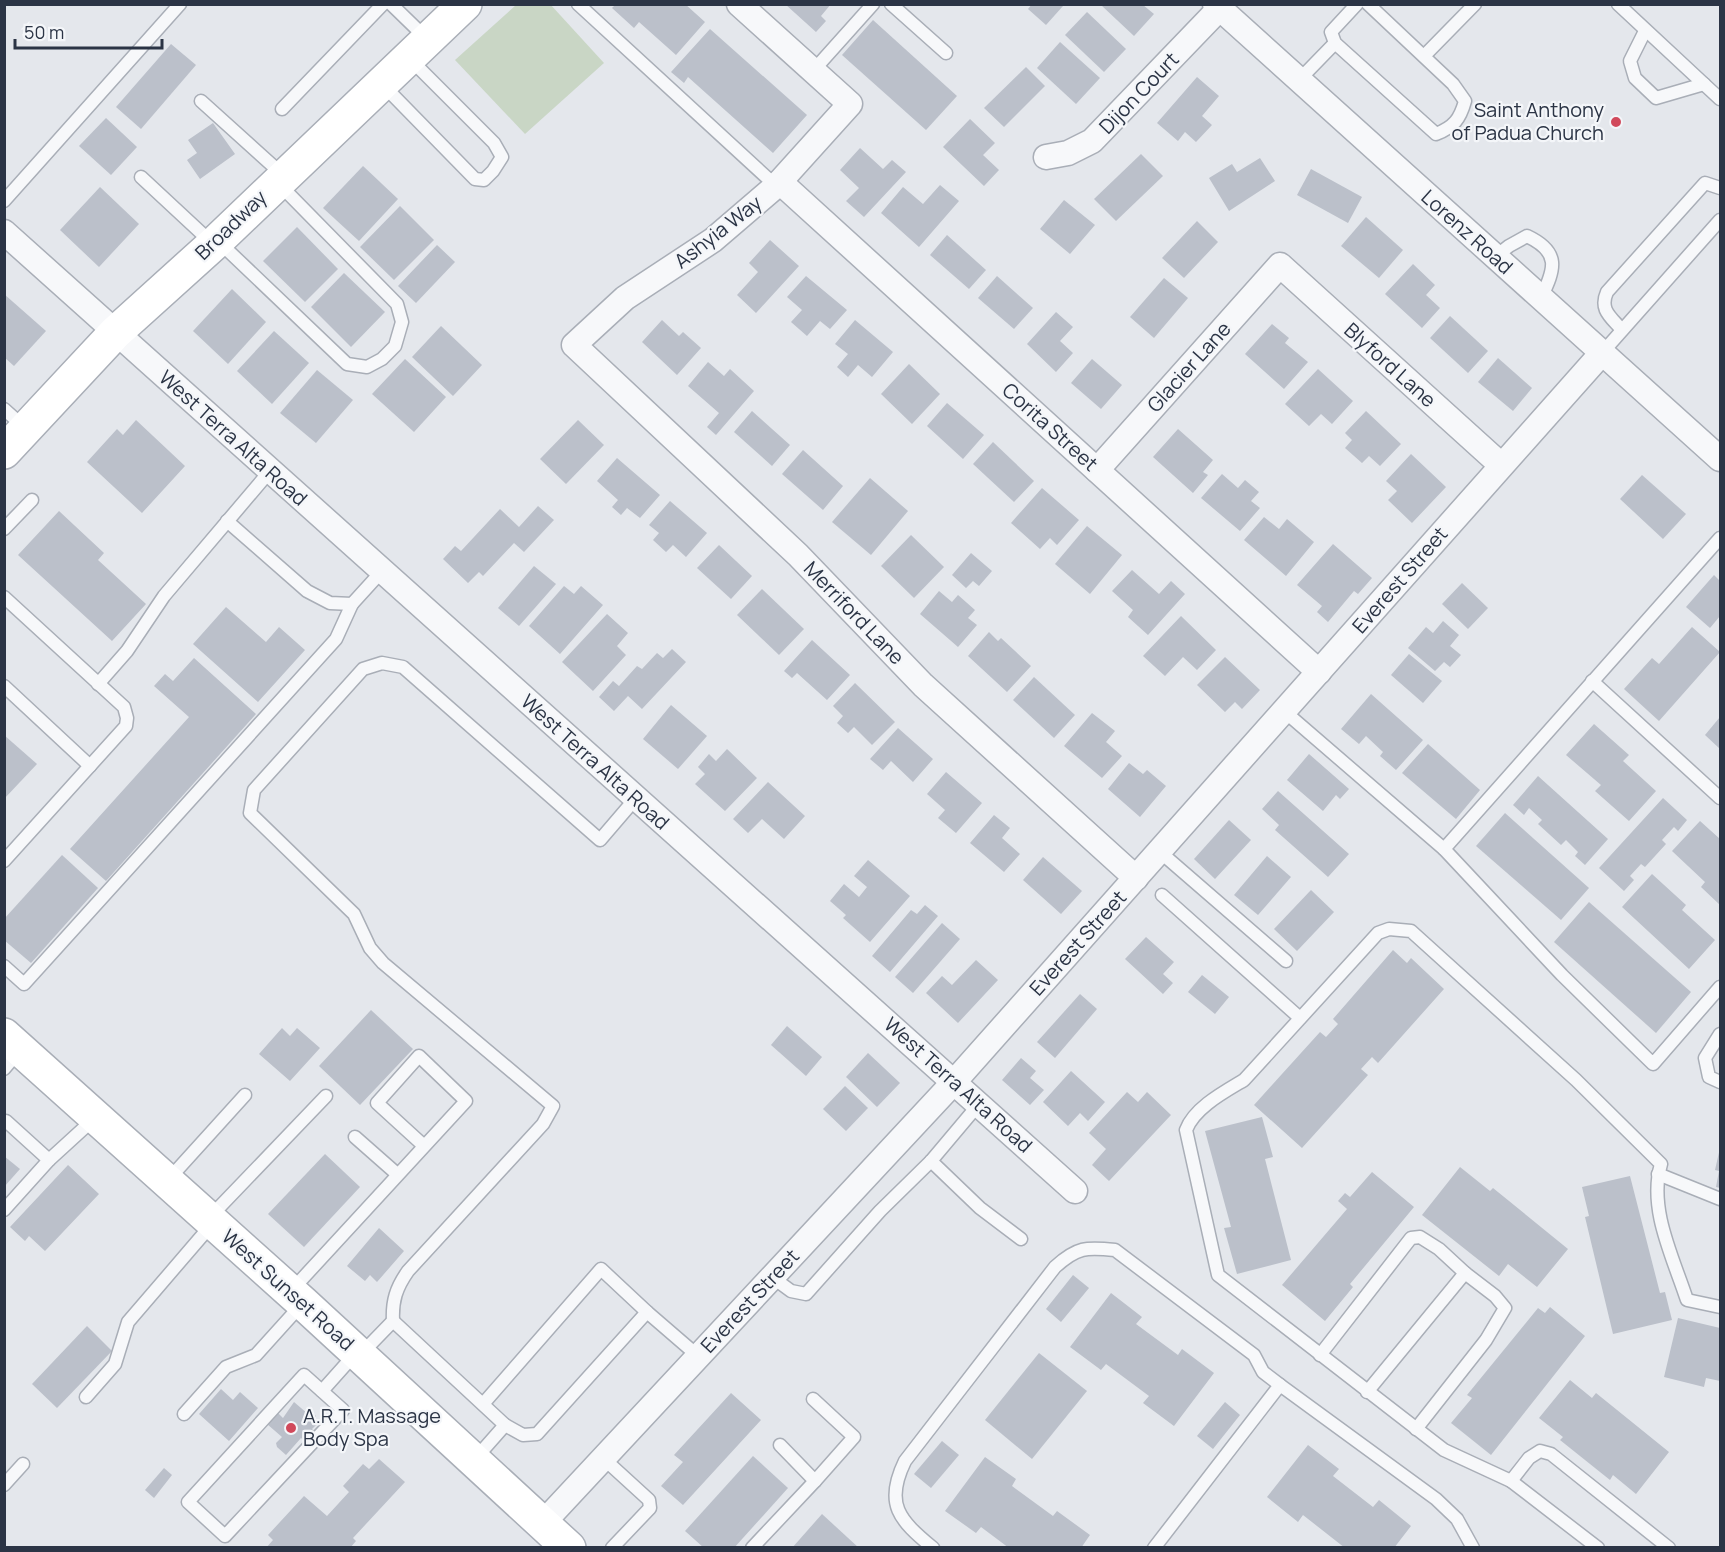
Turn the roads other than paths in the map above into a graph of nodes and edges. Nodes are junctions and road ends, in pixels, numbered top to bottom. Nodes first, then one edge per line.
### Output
1 (180, 4) edge
2 (383, 4) edge
3 (391, 4) edge
4 (465, 4) edge
5 (578, 4) edge
6 (739, 4) edge
7 (873, 4) edge
8 (891, 4) edge
9 (1356, 4) edge
10 (1368, 4) edge
11 (1475, 4) edge
12 (1618, 4) edge
13 (1217, 7) edge
14 (1646, 31) junction
15 (1335, 43) junction
16 (418, 48) junction
17 (946, 53) dead end
18 (1424, 56) junction
19 (813, 71) junction
20 (1299, 80) junction
21 (381, 83) junction
22 (1704, 84) junction
23 (1720, 99) edge
24 (201, 101) dead end
25 (282, 109) dead end
26 (1046, 157) dead end
27 (141, 177) dead end
28 (279, 178) junction
29 (778, 184) junction
30 (1720, 188) edge
31 (4, 201) edge
32 (1720, 220) edge
33 (4, 232) edge
34 (215, 242) junction
35 (1495, 257) junction
36 (1280, 265) joint
37 (1541, 298) junction
38 (1622, 330) junction
39 (115, 333) junction
40 (574, 345) joint
41 (1602, 353) junction
42 (15, 419) edge
43 (4, 452) edge
44 (1720, 459) edge
45 (1501, 465) junction
46 (1097, 470) junction
47 (270, 471) junction
48 (32, 500) dead end
49 (227, 521) junction
50 (4, 529) edge
51 (1720, 538) edge
52 (382, 571) junction
53 (4, 597) edge
54 (352, 604) junction
55 (1319, 672) junction
56 (1592, 681) junction
57 (98, 684) junction
58 (4, 686) edge
59 (1284, 711) junction
60 (90, 766) junction
61 (636, 798) junction
62 (1720, 798) edge
63 (1444, 849) junction
64 (1159, 851) junction
65 (4, 861) edge
66 (1136, 878) junction
67 (1162, 895) dead end
68 (1286, 961) dead end
69 (4, 966) edge
70 (1720, 987) edge
71 (1300, 1018) junction
72 (1720, 1034) edge
73 (10, 1051) edge
74 (954, 1082) junction
75 (1720, 1082) edge
76 (245, 1095) dead end
77 (326, 1096) dead end
78 (979, 1104) junction
79 (95, 1117) junction
80 (6, 1121) dead end
81 (355, 1137) dead end
82 (423, 1145) junction
83 (49, 1160) junction
84 (931, 1161) junction
85 (397, 1174) junction
86 (1658, 1174) junction
87 (167, 1180) junction
88 (1075, 1191) dead end
89 (1720, 1199) edge
90 (4, 1210) edge
91 (212, 1220) junction
92 (1021, 1239) dead end
93 (1465, 1273) junction
94 (772, 1277) junction
95 (297, 1297) junction
96 (1720, 1307) edge
97 (647, 1312) junction
98 (393, 1321) junction
99 (358, 1354) junction
100 (1320, 1355) junction
101 (698, 1356) junction
102 (1280, 1385) junction
103 (322, 1392) junction
104 (1367, 1392) junction
105 (86, 1397) dead end
106 (813, 1399) dead end
107 (483, 1404) junction
108 (184, 1414) dead end
109 (506, 1425) junction
110 (1416, 1429) junction
111 (780, 1445) dead end
112 (603, 1458) junction
113 (474, 1460) junction
114 (23, 1464) dead end
115 (815, 1481) junction
116 (1511, 1481) junction
117 (4, 1485) edge
118 (543, 1523) junction
119 (569, 1548) edge
120 (612, 1548) edge
121 (752, 1548) edge
122 (933, 1548) edge
123 (1154, 1548) edge
124 (1473, 1548) edge
125 (1598, 1548) edge
126 (1669, 1548) edge

1 - 31 lane
2 - 25 lane
3 - 16 lane
4 - 16 main road, Broadway
5 - 29 lane
6 - 19 street
7 - 19 lane
8 - 17 lane
9 - 15 lane
10 - 18 lane
11 - 18 lane
12 - 14 lane
13 - 20 street, Lorenz Road
13 - 26 street, Dijon Court
14 - 22 lane
14 - 22 lane
15 - 18 lane
15 - 20 lane
16 - 21 main road, Broadway
16 - 21 lane
19 - 29 street, Ashyia Way
20 - 35 street, Lorenz Road
21 - 28 main road, Broadway
22 - 23 lane
24 - 28 lane
27 - 34 lane
28 - 34 main road, Broadway
28 - 34 lane
29 - 40 street, Ashyia Way
29 - 46 street, Corita Street
30 - 38 lane
32 - 38 lane
33 - 39 street, West Terra Alta Road
34 - 39 main road, Broadway
35 - 37 street, Lorenz Road
35 - 37 lane
36 - 45 street, Blyford Lane
36 - 46 street, Glacier Lane
37 - 41 street, Lorenz Road
38 - 41 lane
39 - 42 main road, Broadway
39 - 47 street, West Terra Alta Road
40 - 66 street, Merriford Lane
41 - 44 street, Lorenz Road
41 - 45 street, Everest Street
42 - 43 main road, Broadway
45 - 55 street, Everest Street
46 - 55 street, Corita Street
47 - 49 lane
47 - 52 street, West Terra Alta Road
48 - 50 lane
49 - 54 lane
49 - 57 lane
51 - 56 lane
52 - 54 lane
52 - 61 street, West Terra Alta Road
53 - 57 lane
54 - 69 lane
55 - 59 street, Everest Street
56 - 62 lane
56 - 63 lane
57 - 60 lane
58 - 60 lane
59 - 63 lane
59 - 64 street, Everest Street
60 - 65 lane
61 - 74 street, West Terra Alta Road
61 - 98 lane
63 - 70 lane
64 - 66 street, Everest Street
64 - 68 lane
66 - 74 street, Everest Street
67 - 71 lane
71 - 86 lane
71 - 100 lane
72 - 75 lane
73 - 79 main road, West Sunset Road
74 - 78 street, West Terra Alta Road
74 - 94 street, Everest Street
76 - 87 lane
77 - 91 lane
78 - 84 lane
78 - 88 street, West Terra Alta Road
79 - 83 lane
79 - 87 main road, West Sunset Road
80 - 83 lane
81 - 85 lane
82 - 82 lane
82 - 85 lane
83 - 90 lane
84 - 92 lane
84 - 94 lane
85 - 95 lane
86 - 89 lane
86 - 96 lane
87 - 91 main road, West Sunset Road
91 - 95 main road, West Sunset Road
91 - 105 lane
93 - 100 lane
93 - 104 lane
93 - 110 lane
94 - 101 street, Everest Street
95 - 99 main road, West Sunset Road
95 - 108 lane
97 - 101 lane
97 - 107 lane
97 - 109 lane
98 - 99 lane
98 - 107 lane
99 - 103 lane
99 - 113 main road, West Sunset Road
100 - 104 lane
101 - 112 street, Everest Street
102 - 122 lane
102 - 123 lane
102 - 124 lane
103 - 103 lane
104 - 110 lane
106 - 115 lane
107 - 109 lane
109 - 113 lane
110 - 116 lane
111 - 115 lane
112 - 118 street, Everest Street
112 - 120 lane
113 - 118 main road, West Sunset Road
114 - 117 lane
115 - 121 lane
116 - 125 lane
116 - 126 lane
118 - 119 main road, West Sunset Road

